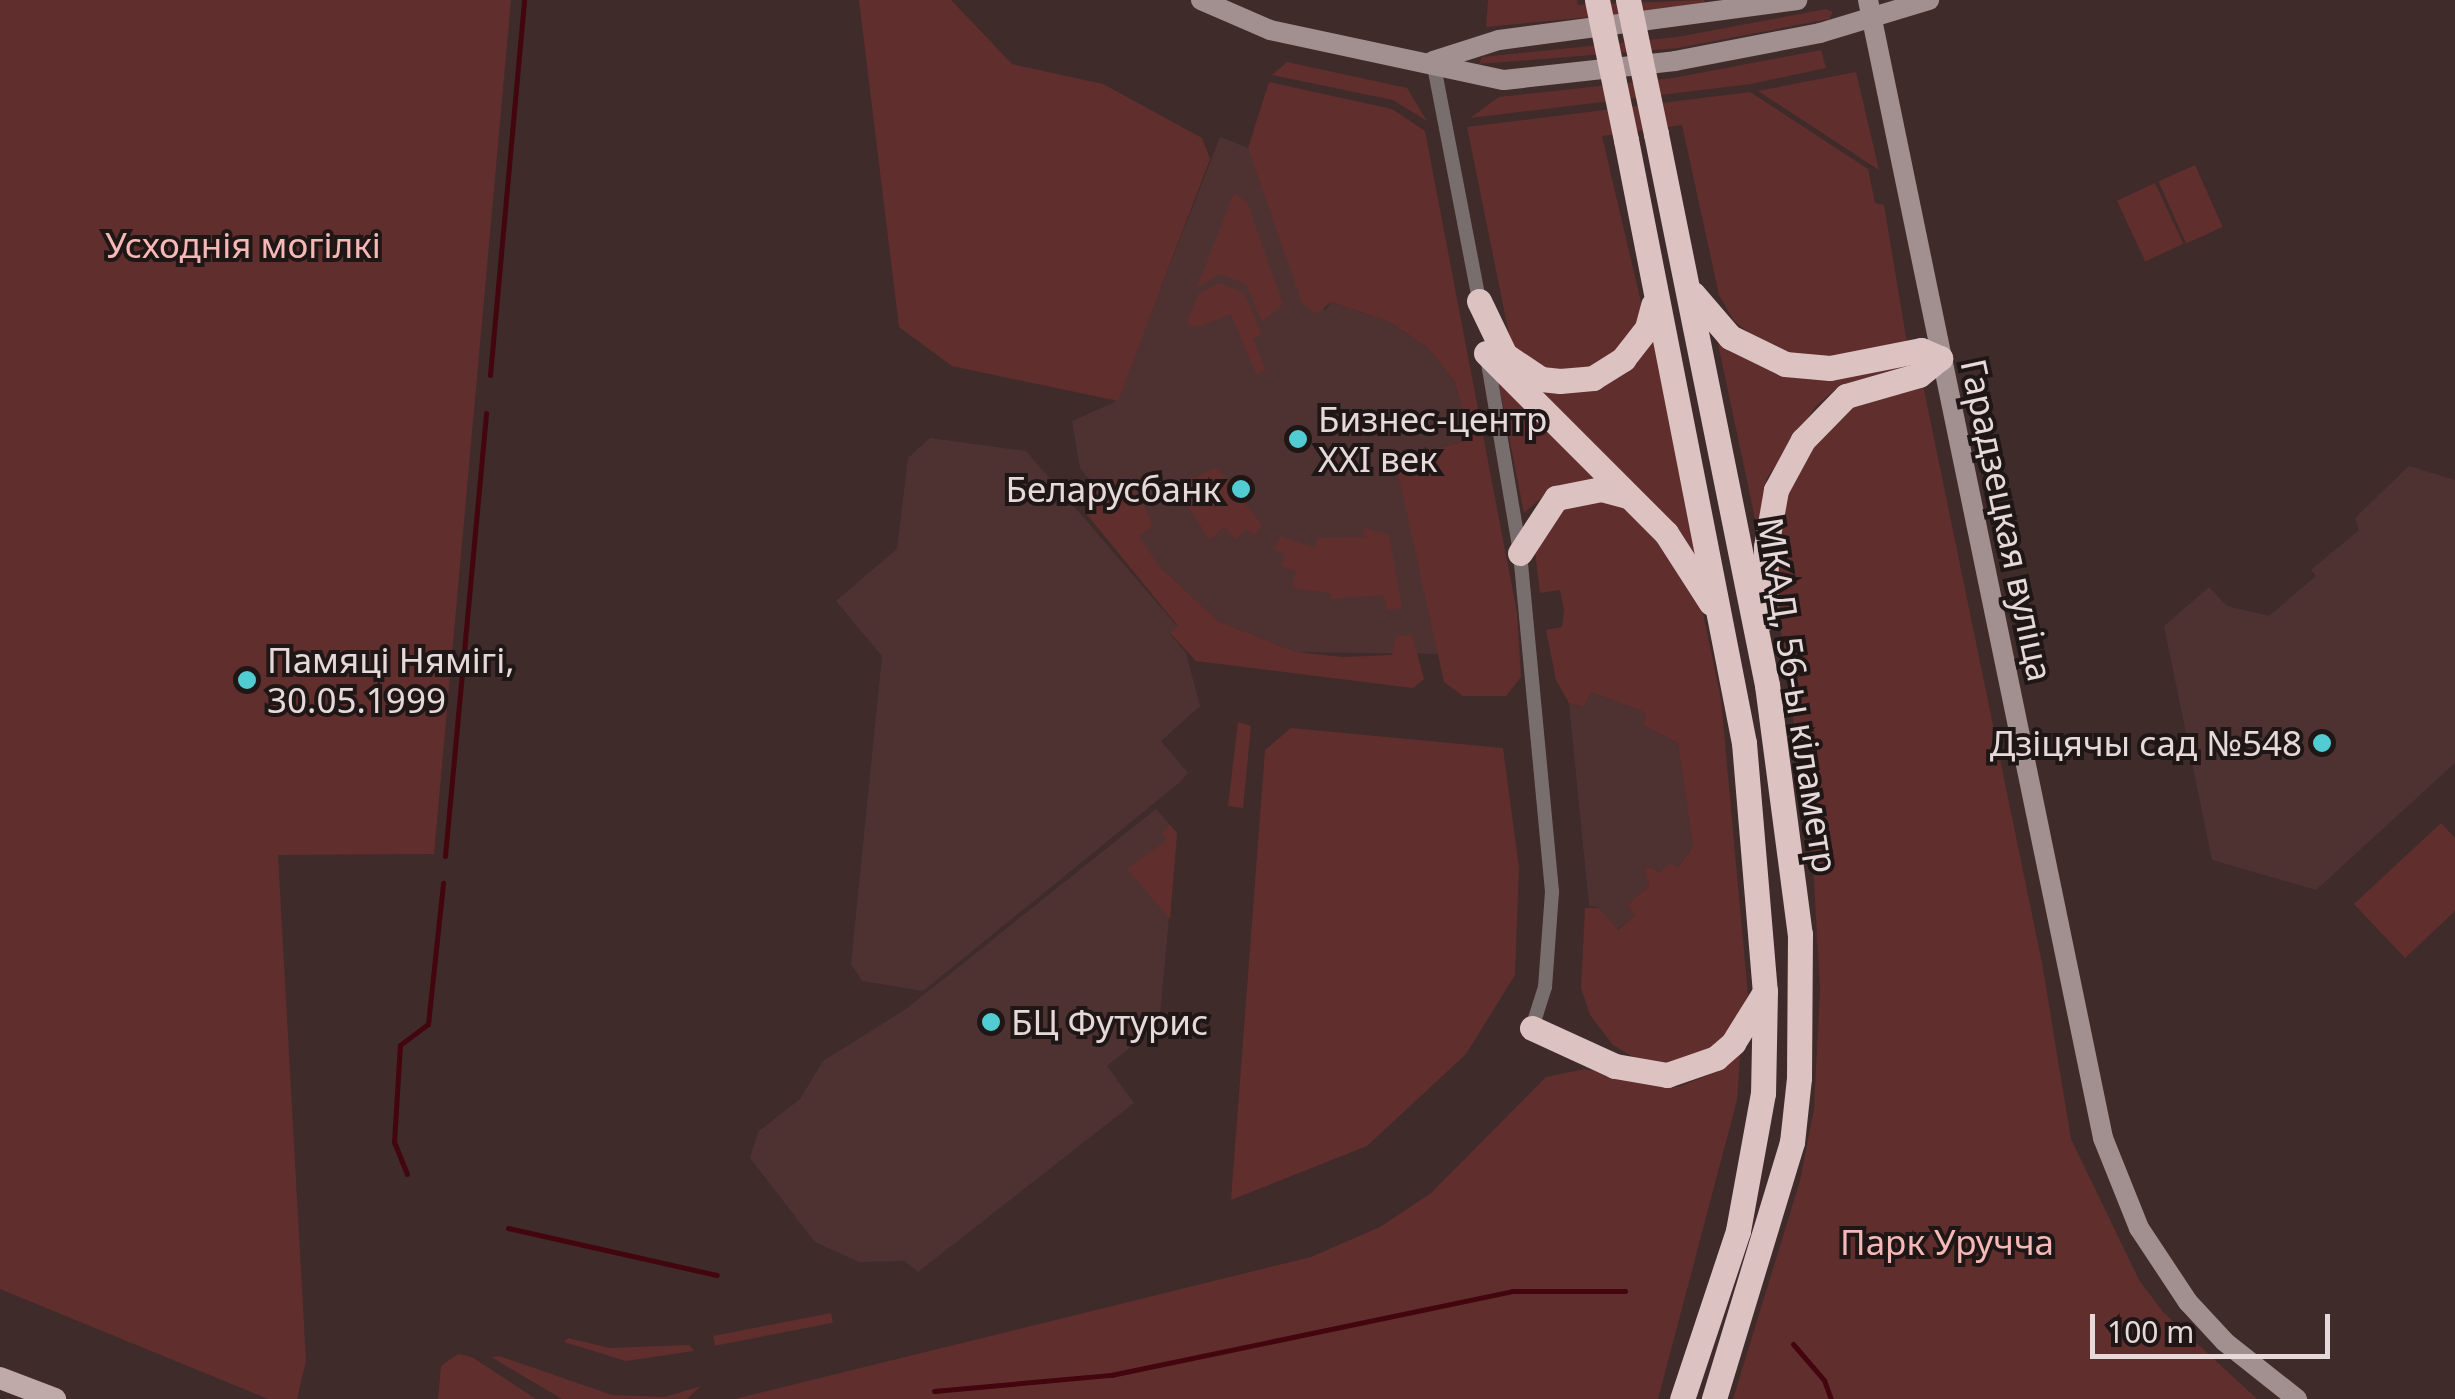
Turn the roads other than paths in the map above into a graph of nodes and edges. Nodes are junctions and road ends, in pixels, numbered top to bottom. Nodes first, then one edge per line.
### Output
1 (1201, 0) edge
2 (1597, 0) edge
3 (1628, 0) edge
4 (1797, 0) edge
5 (1929, 0) edge
6 (1870, 8) edge
7 (1433, 61) junction
8 (1687, 280) junction
9 (1479, 301) junction
10 (1654, 301) junction
11 (1486, 353) junction
12 (1940, 358) junction
13 (1628, 496) junction
14 (1520, 553) junction
15 (1724, 625) junction
16 (1767, 685) junction
17 (1765, 990) junction
18 (1532, 1028) joint
19 (0, 1378) edge
20 (55, 1399) edge
21 (1682, 1399) edge
22 (1714, 1399) edge
23 (2297, 1399) edge

1 - 7 street
2 - 10 highway, МКАД, 56-ы кіламетр, bridge
3 - 8 highway, МКАД, 56-ы кіламетр, bridge
4 - 7 street
5 - 6 street
6 - 7 street
6 - 12 street, Гарадзецкая вуліца
7 - 9 street
8 - 12 highway
8 - 16 highway, МКАД, 56-ы кіламетр
9 - 10 highway
9 - 11 street
10 - 15 highway, МКАД, 56-ы кіламетр
11 - 13 highway
11 - 14 street
12 - 16 highway
12 - 23 street, Гарадзецкая вуліца
13 - 14 highway
13 - 15 highway
14 - 18 street
15 - 17 highway, МКАД, 56-ы кіламетр
16 - 22 highway, МКАД, 56-ы кіламетр
17 - 18 highway
17 - 21 highway, МКАД, 56-ы кіламетр
19 - 20 main road

